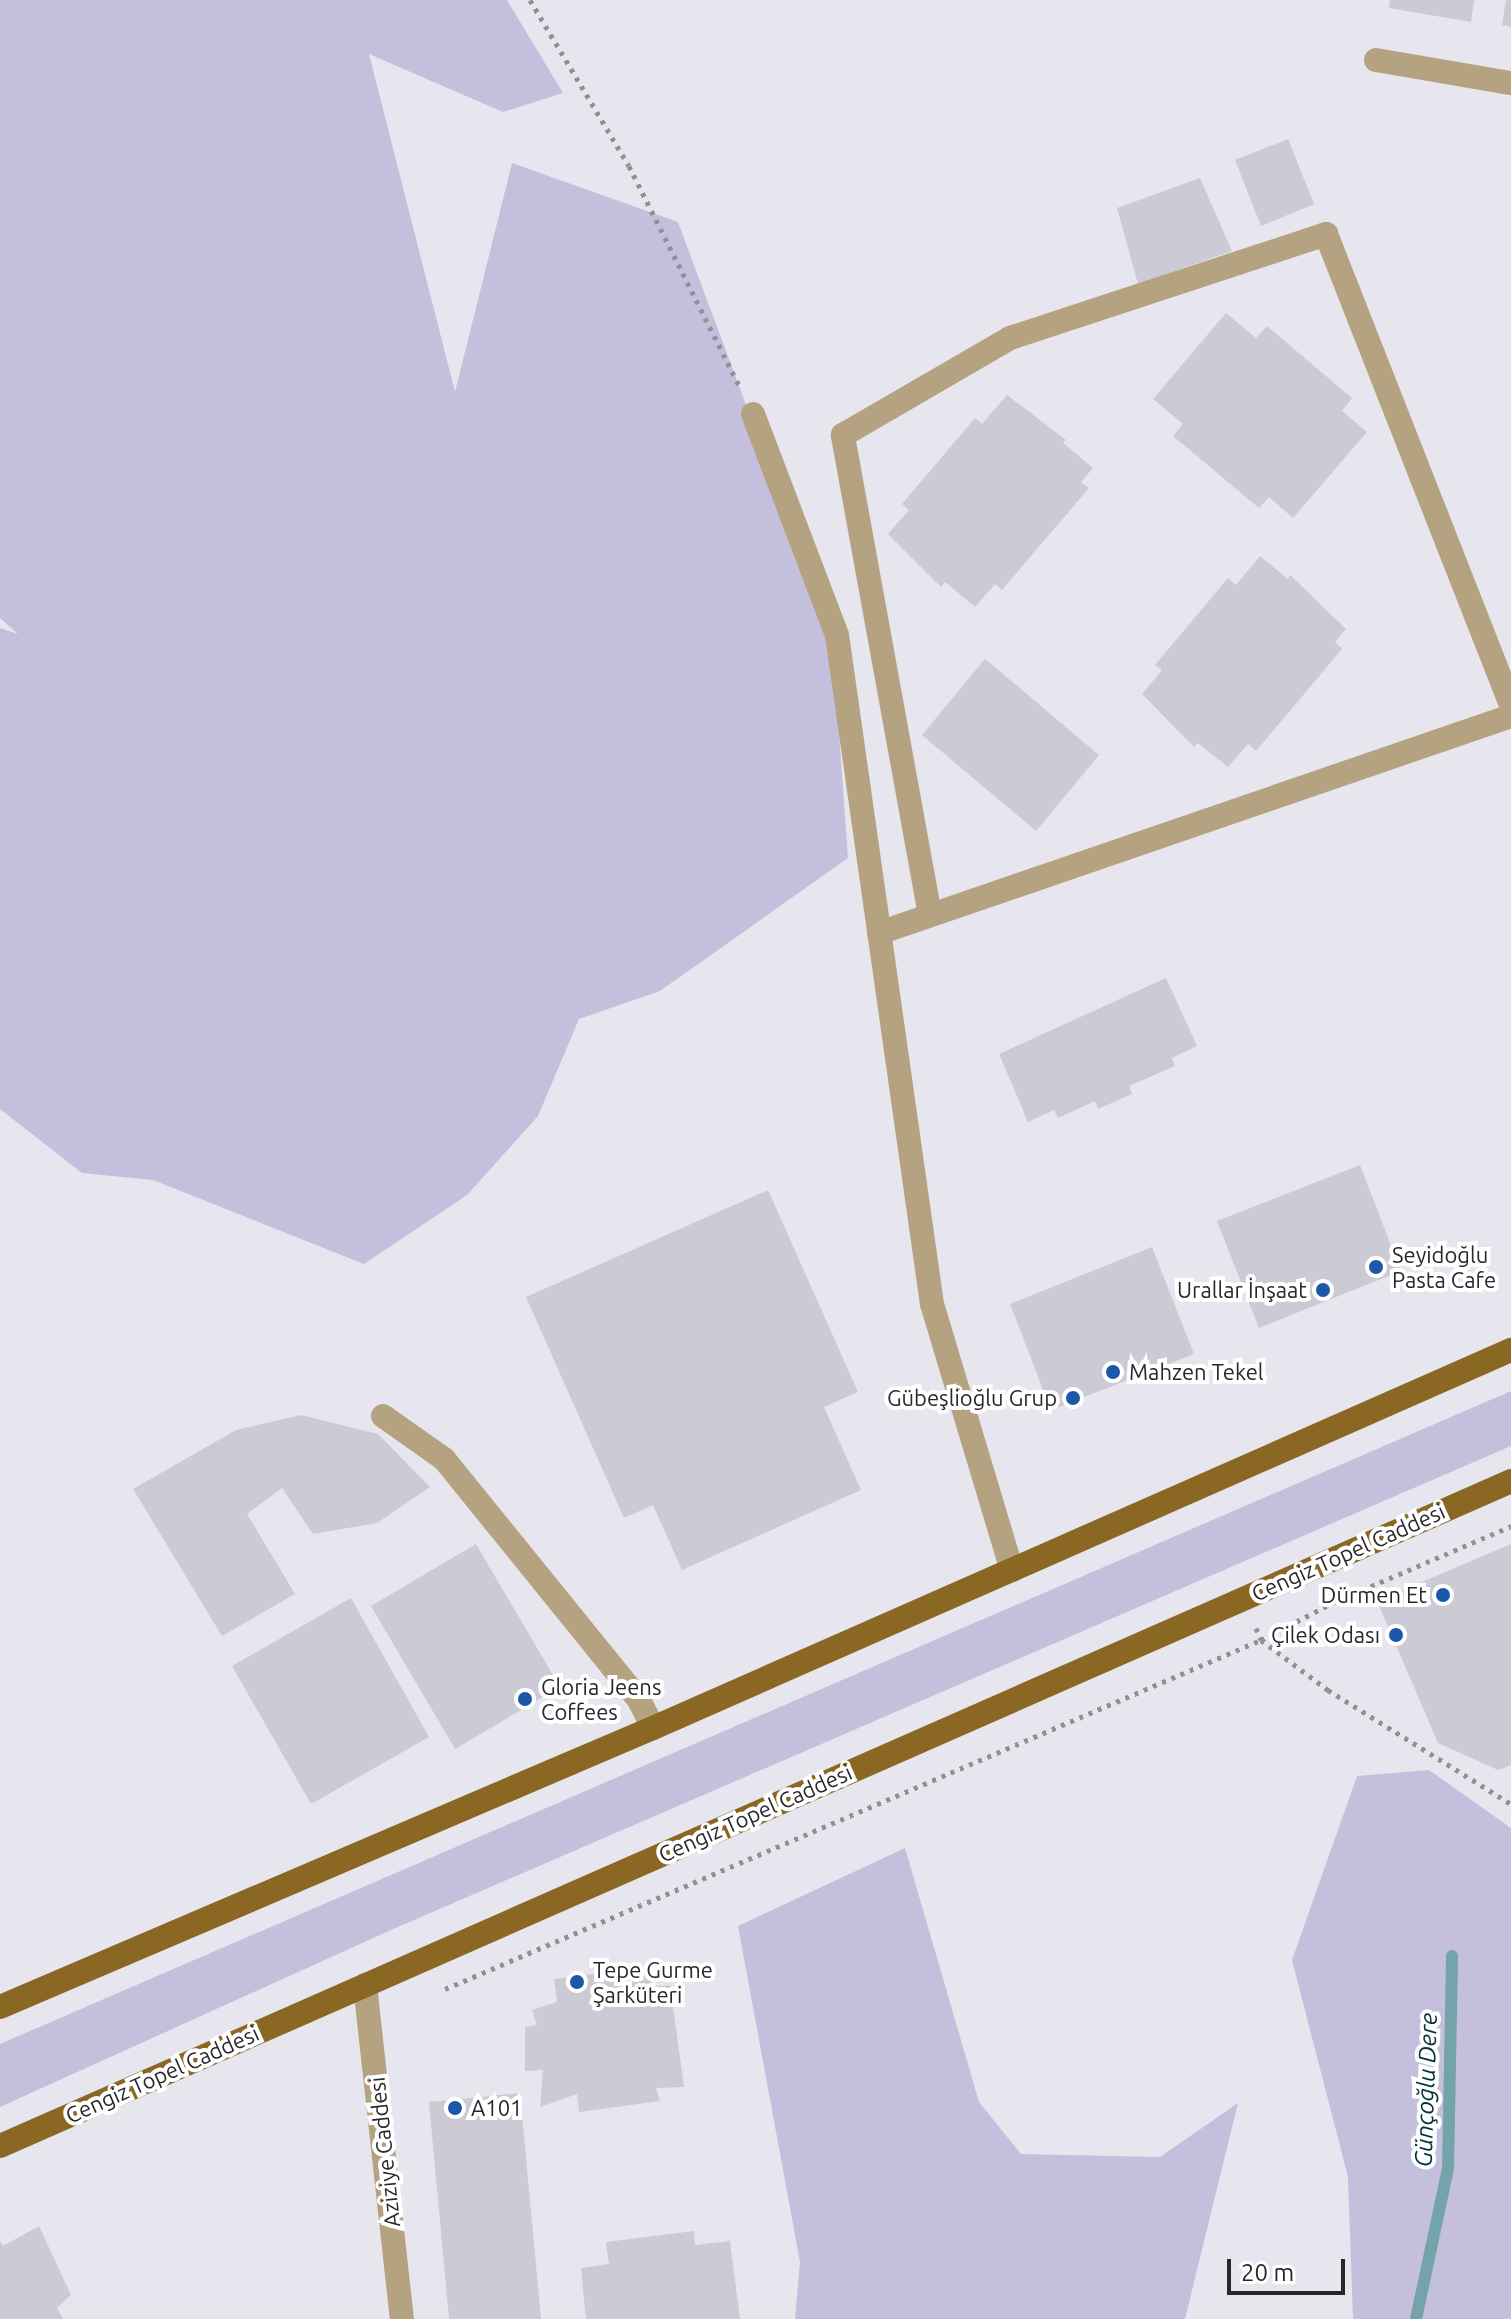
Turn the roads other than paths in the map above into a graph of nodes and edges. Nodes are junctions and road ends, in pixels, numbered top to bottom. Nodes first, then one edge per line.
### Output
1 (1376, 60) dead end
2 (1511, 83) edge
3 (753, 414) road end
4 (1511, 705) edge
5 (1511, 716) edge
6 (930, 915) junction
7 (879, 933) junction
8 (1511, 1350) edge
9 (383, 1416) dead end
10 (1511, 1481) edge
11 (1012, 1570) junction
12 (653, 1728) junction
13 (365, 1985) junction
14 (0, 2007) edge
15 (0, 2146) edge
16 (402, 2319) edge

1 - 2 street
3 - 7 street
4 - 6 street
5 - 6 street
6 - 7 street
7 - 11 street
8 - 11 main road
9 - 12 street
10 - 13 main road, Cengiz Topel Caddesi
11 - 12 main road
12 - 14 main road
13 - 15 main road, Cengiz Topel Caddesi
13 - 16 street, Aziziye Caddesi

